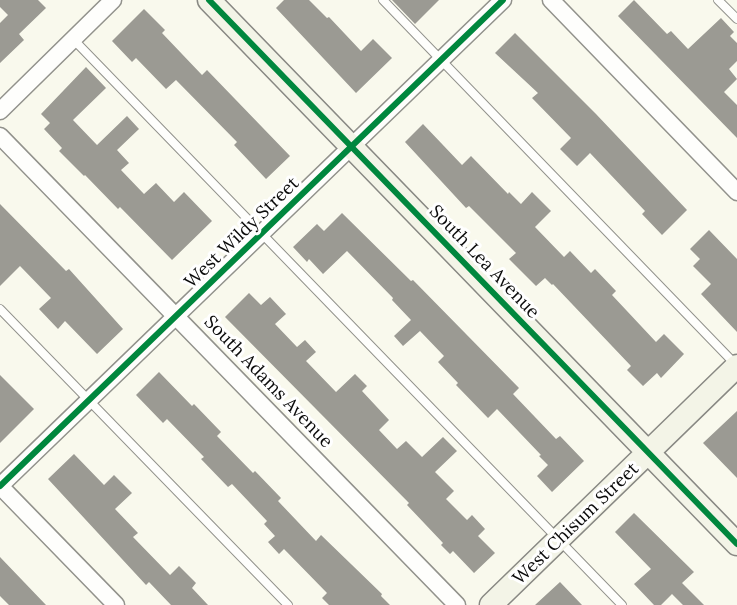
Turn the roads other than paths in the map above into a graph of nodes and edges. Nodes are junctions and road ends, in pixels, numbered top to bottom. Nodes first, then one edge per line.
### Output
1 (113, 0) edge
2 (209, 0) edge
3 (383, 0) edge
4 (503, 0) edge
5 (551, 0) edge
6 (718, 0) edge
7 (737, 19) edge
8 (73, 39) junction
9 (441, 60) junction
10 (0, 111) edge
11 (0, 136) edge
12 (352, 147) junction
13 (737, 192) edge
14 (262, 234) junction
15 (0, 309) edge
16 (177, 317) junction
17 (737, 366) edge
18 (89, 401) junction
19 (649, 453) junction
20 (0, 486) edge
21 (559, 540) junction
22 (737, 544) edge
23 (116, 605) edge
24 (288, 605) edge
25 (457, 605) edge
26 (491, 605) edge
27 (622, 605) edge

1 - 8 street
2 - 12 street, South Lea Avenue
3 - 9 lane
4 - 9 street, West Wildy Street
5 - 13 street
6 - 7 lane
8 - 10 street
8 - 14 lane
9 - 12 street, West Wildy Street
9 - 17 lane
11 - 16 street, South Adams Avenue
12 - 14 street, West Wildy Street
12 - 19 street, South Lea Avenue
14 - 16 street, West Wildy Street
14 - 21 lane
15 - 18 lane
16 - 18 street, West Wildy Street
16 - 25 street, South Adams Avenue
17 - 19 street, West Chisum Street
18 - 20 street, West Wildy Street
18 - 24 lane
19 - 21 street, West Chisum Street
19 - 22 street, South Lea Avenue
20 - 23 street
21 - 26 street, West Chisum Street
21 - 27 lane

